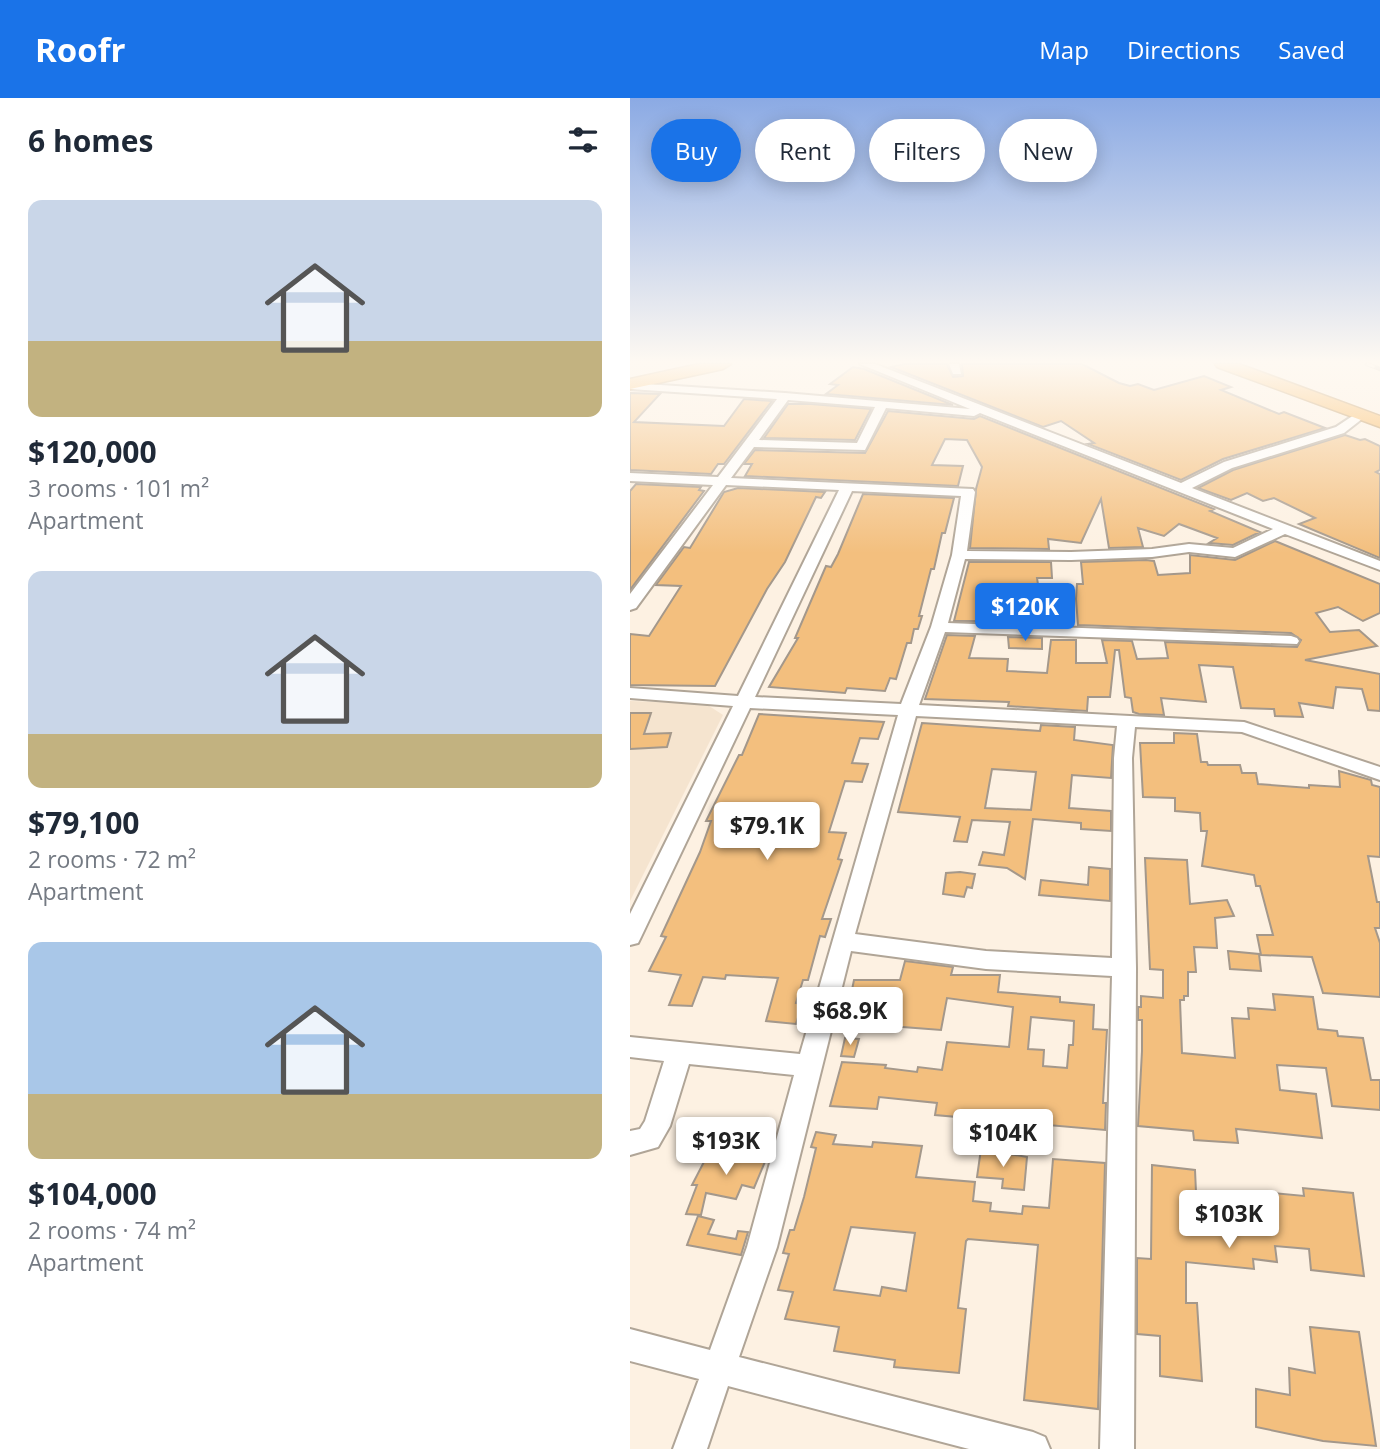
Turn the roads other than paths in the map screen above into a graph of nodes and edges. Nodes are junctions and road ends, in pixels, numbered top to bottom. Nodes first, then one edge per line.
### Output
1 (763, 427) edge
2 (871, 427) edge
3 (1031, 427) edge
4 (1344, 427) edge
5 (751, 443) junction
6 (630, 478) edge
7 (722, 481) junction
8 (848, 486) junction
9 (1183, 487) junction
10 (956, 526) dead end
11 (1283, 529) junction
12 (959, 555) junction
13 (1380, 566) edge
14 (630, 606) edge
15 (939, 627) junction
16 (1291, 641) dead end
17 (630, 693) edge
18 (914, 701) junction
19 (745, 702) junction
20 (1127, 720) junction
21 (1380, 774) edge
22 (630, 937) edge
23 (842, 942) junction
24 (1124, 968) junction
25 (630, 1047) edge
26 (679, 1054) junction
27 (809, 1066) junction
28 (630, 1143) edge
29 (630, 1345) edge
30 (719, 1368) junction
31 (690, 1449) edge
32 (1033, 1449) edge
33 (1117, 1449) edge

1 - 5 street
2 - 5 street
3 - 9 street
4 - 9 street
5 - 7 street
6 - 7 street
7 - 8 street
7 - 14 street
8 - 12 street
8 - 19 street
9 - 11 street
10 - 12 street
11 - 12 street
11 - 13 street
12 - 15 street
15 - 16 street
15 - 18 street
17 - 19 street
18 - 19 street
18 - 20 street
18 - 23 street
19 - 22 street
20 - 21 street
20 - 24 street
23 - 24 street
23 - 27 street
24 - 33 street
25 - 26 street
26 - 27 street
26 - 28 street
27 - 30 street
29 - 30 street
30 - 31 street
30 - 32 street

